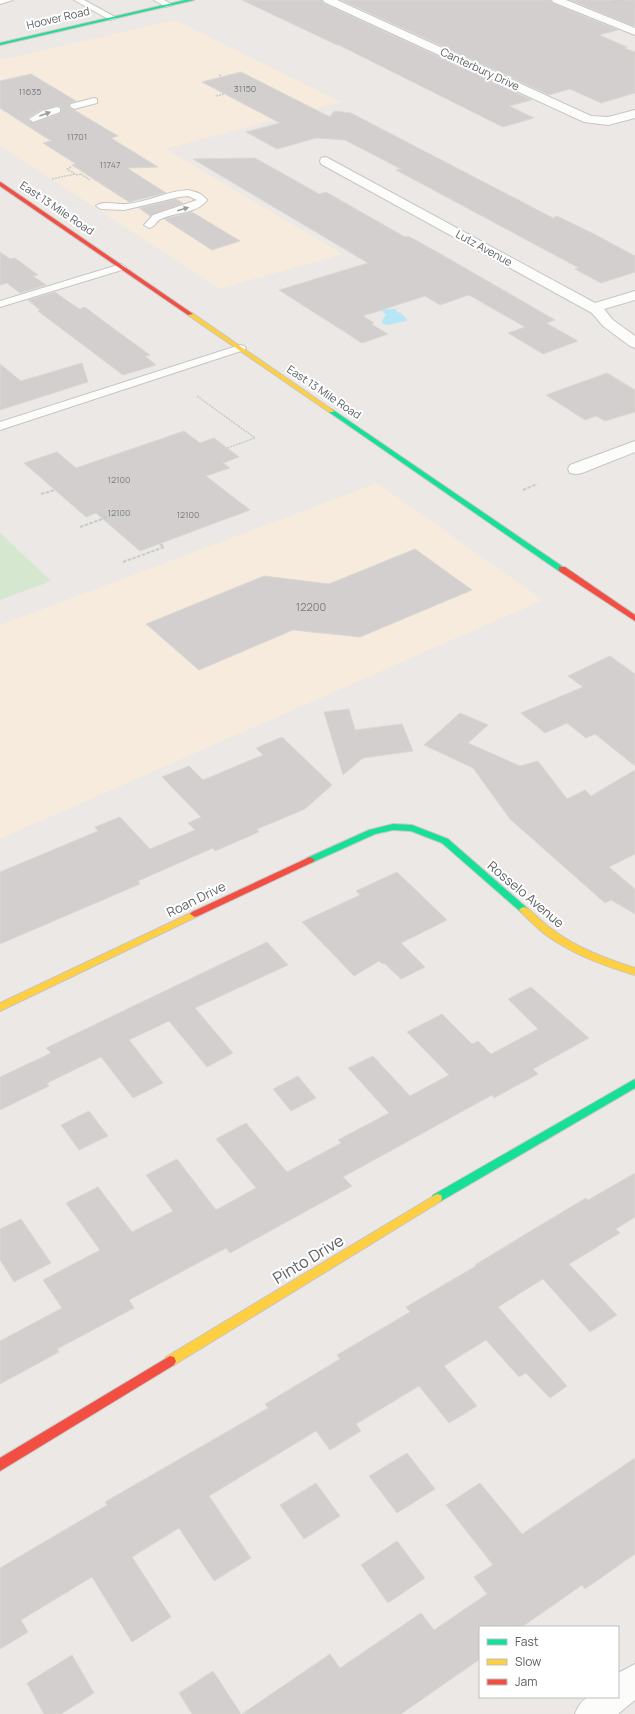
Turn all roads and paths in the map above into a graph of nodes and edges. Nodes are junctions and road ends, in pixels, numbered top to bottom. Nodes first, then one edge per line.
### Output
1 (9, 0) edge
2 (78, 0) edge
3 (158, 0) edge
4 (192, 0) edge
5 (328, 0) edge
6 (557, 0) edge
7 (0, 2) edge
8 (169, 5) junction
9 (113, 18) junction
10 (635, 32) edge
11 (0, 44) edge
12 (219, 75) dead end
13 (222, 76) dead end
14 (224, 94) dead end
15 (216, 96) dead end
16 (94, 101) dead end
17 (74, 106) dead end
18 (57, 110) dead end
19 (635, 114) edge
20 (34, 119) dead end
21 (326, 161) dead end
22 (67, 165) dead end
23 (75, 174) junction
24 (52, 179) dead end
25 (90, 180) dead end
26 (2, 187) edge
27 (101, 206) dead end
28 (149, 225) dead end
29 (122, 267) junction
30 (635, 295) edge
31 (0, 304) edge
32 (594, 308) junction
33 (635, 344) edge
34 (240, 348) junction
35 (197, 396) dead end
36 (0, 426) edge
37 (635, 446) edge
38 (227, 448) dead end
39 (576, 469) dead end
40 (537, 484) dead end
41 (55, 490) dead end
42 (523, 490) dead end
43 (41, 494) dead end
44 (99, 512) dead end
45 (119, 513) dead end
46 (106, 518) junction
47 (80, 527) dead end
48 (160, 544) dead end
49 (123, 562) dead end
50 (635, 620) edge
51 (407, 825) joint
52 (635, 972) edge
53 (0, 1007) edge
54 (635, 1083) edge
55 (0, 1465) edge
56 (635, 1680) edge
57 (619, 1692) edge
58 (612, 1698) edge
59 (592, 1714) edge

1 - 7 lane
2 - 9 lane
3 - 8 lane
4 - 8 main road, Hoover Road
5 - 19 street, Canterbury Drive
6 - 10 street
8 - 9 main road, Hoover Road
9 - 11 main road, Hoover Road
12 - 13 path
14 - 15 path
16 - 17 lane
20 -> 18 lane
21 - 32 street, Lutz Avenue
22 - 23 path
23 - 24 path
23 - 25 path
26 - 29 main road, East 13 Mile Road
28 -> 27 lane
29 - 31 lane
29 - 34 main road, East 13 Mile Road
30 - 32 street
32 - 33 street, Lutz Avenue
34 - 36 lane
34 - 50 main road, East 13 Mile Road
35 - 38 path
37 - 39 street
40 - 42 path
41 - 43 path
44 - 46 path
45 - 46 path
46 - 47 path
48 - 49 path
51 - 52 main road, Rosselo Avenue
51 - 53 main road, Roan Drive
54 - 55 main road, Pinto Drive
56 - 57 street
58 - 59 street

